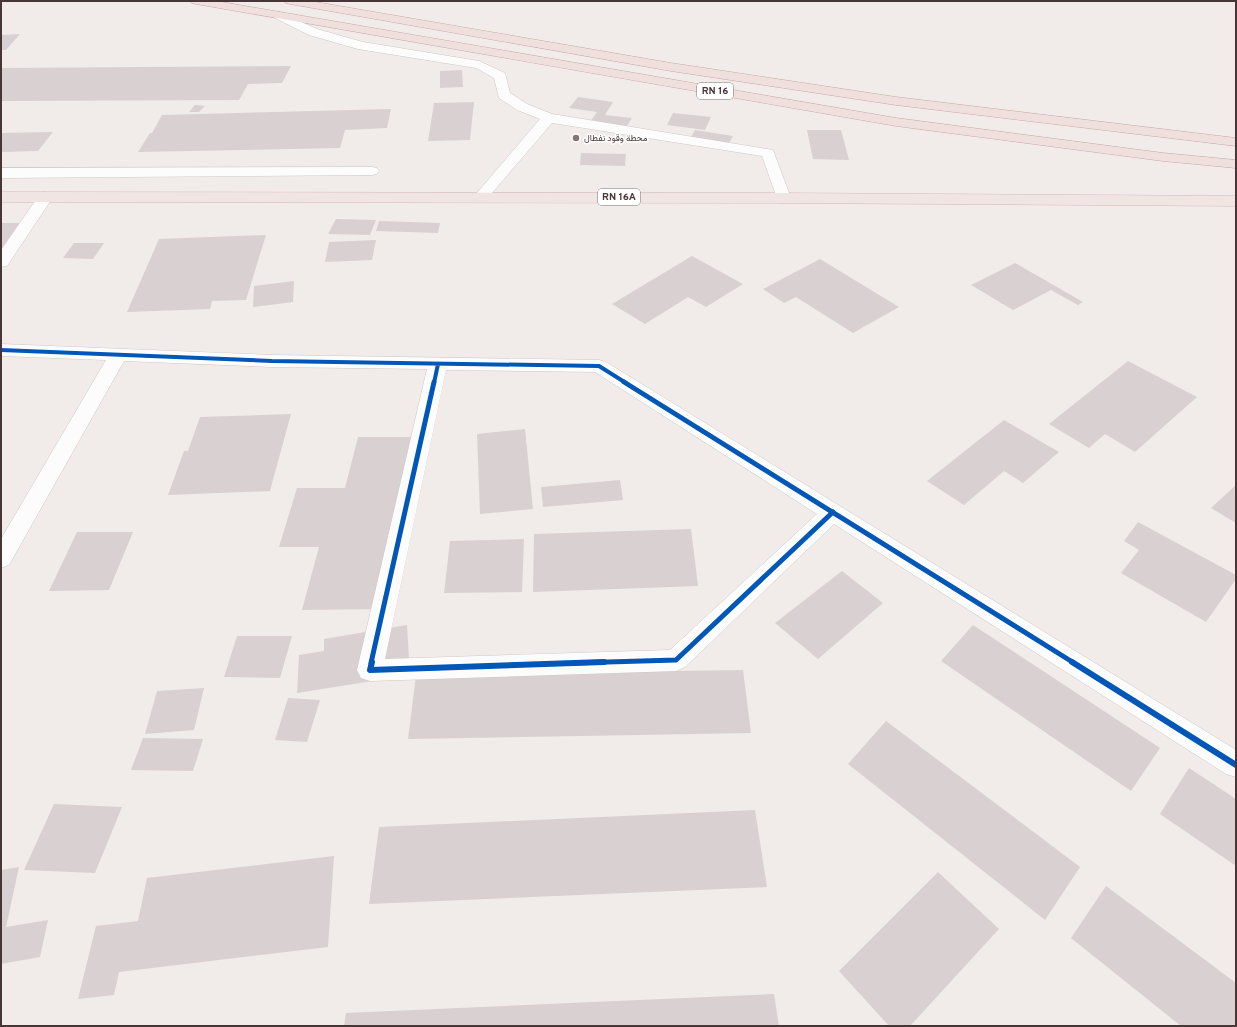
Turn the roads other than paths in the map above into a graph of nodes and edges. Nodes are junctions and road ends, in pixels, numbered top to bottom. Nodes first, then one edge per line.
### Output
1 (196, 1) edge
2 (290, 1) edge
3 (279, 16) junction
4 (549, 118) junction
5 (1236, 142) edge
6 (1236, 164) edge
7 (372, 171) dead end
8 (1, 173) edge
9 (1, 197) edge
10 (45, 197) junction
11 (481, 197) junction
12 (783, 198) junction
13 (1236, 201) edge
14 (1, 262) edge
15 (1, 350) edge
16 (118, 355) junction
17 (438, 364) junction
18 (833, 512) junction
19 (1, 558) edge
20 (1236, 764) edge

1 - 3 highway, RN 16
2 - 5 highway, RN 16
3 - 4 street
3 - 6 highway, RN 16
4 - 11 street
4 - 12 street
7 - 8 street
9 - 10 main road, RN 16A
10 - 11 main road, RN 16A
10 - 14 street
11 - 12 main road, RN 16A
12 - 13 main road, RN 16A
15 - 16 street
16 - 17 street
16 - 19 street
17 - 18 street
17 - 18 street
18 - 20 street

